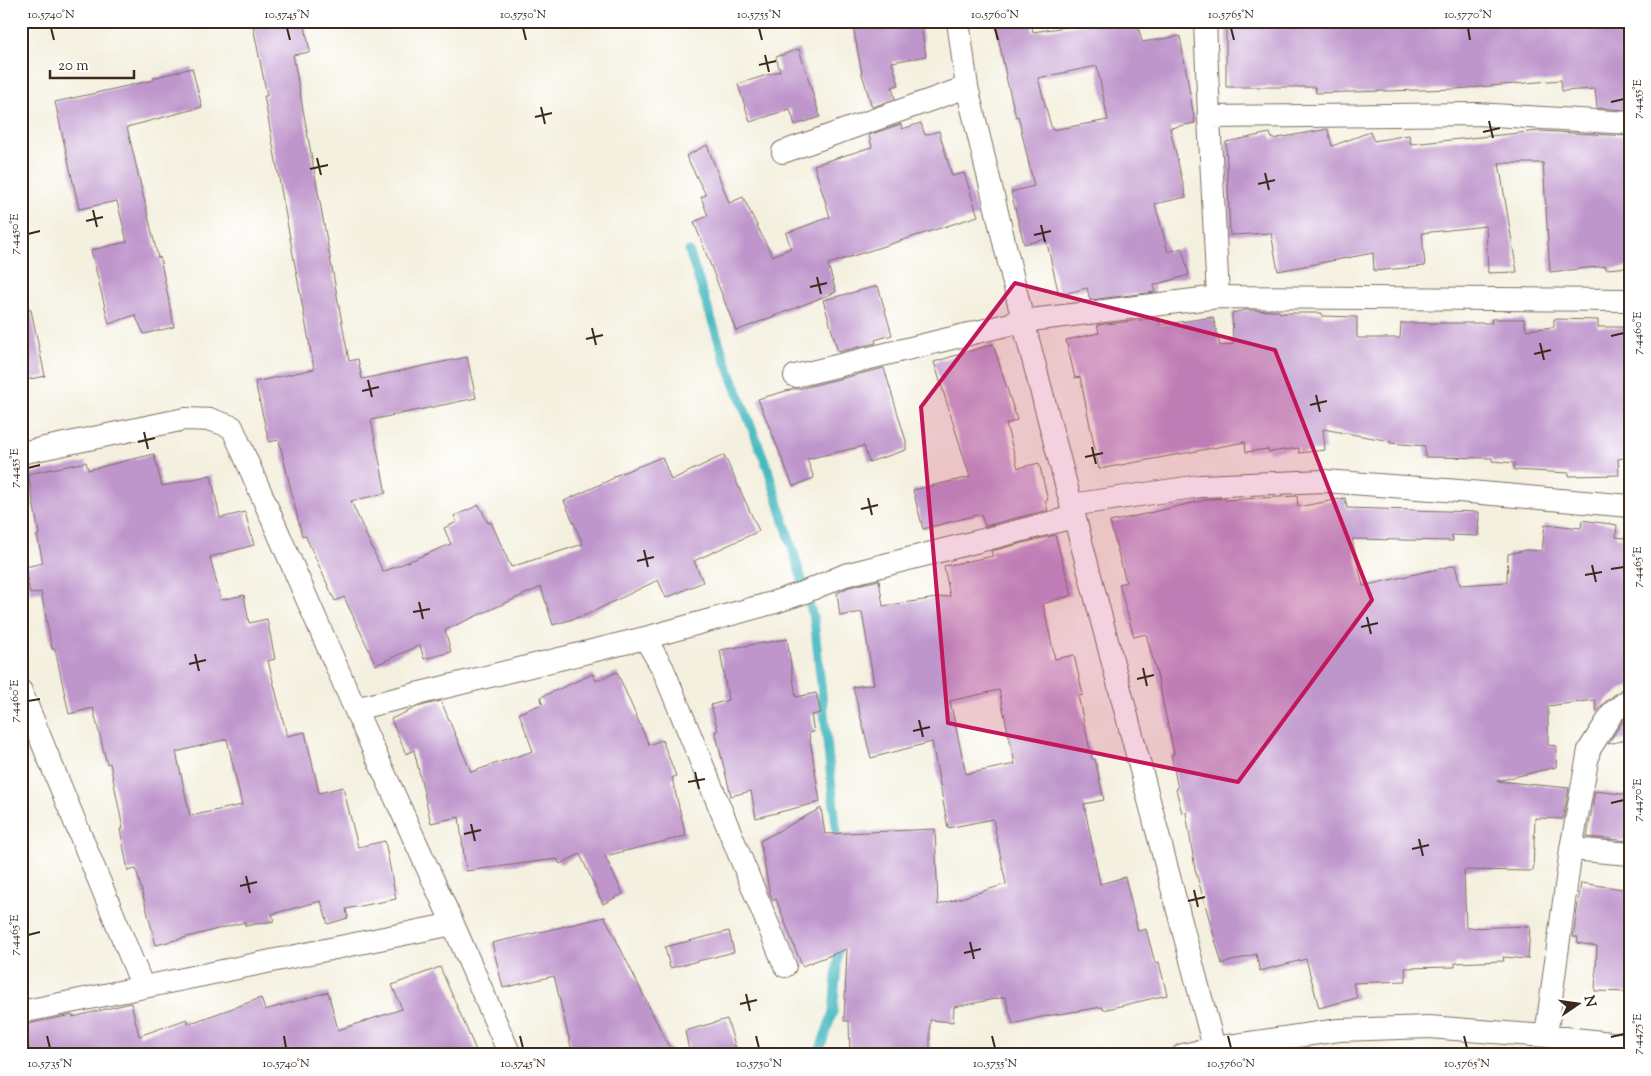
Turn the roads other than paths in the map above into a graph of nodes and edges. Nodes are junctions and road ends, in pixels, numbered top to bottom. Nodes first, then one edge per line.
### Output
1 (958, 21) edge
2 (1205, 21) edge
3 (967, 87) junction
4 (1208, 117) junction
5 (1630, 123) edge
6 (783, 152) dead end
7 (1218, 296) junction
8 (1630, 300) edge
9 (1023, 321) junction
10 (795, 376) dead end
11 (21, 454) edge
12 (1630, 506) edge
13 (1073, 511) junction
14 (644, 638) junction
15 (21, 691) edge
16 (1630, 700) edge
17 (356, 709) junction
18 (1571, 849) junction
19 (1630, 854) edge
20 (453, 924) junction
21 (785, 966) dead end
22 (143, 987) junction
23 (21, 1012) edge
24 (1546, 1036) junction
25 (1630, 1045) edge
26 (1216, 1052) edge
27 (510, 1055) edge
28 (1183, 1055) edge

1 - 3 street
2 - 4 street
3 - 6 street
3 - 9 street
4 - 5 street
4 - 7 street
7 - 8 street
7 - 9 street
9 - 10 street
9 - 13 street
11 - 17 street
12 - 13 street
13 - 14 street
13 - 26 street
14 - 17 street
14 - 21 street
15 - 22 street
16 - 18 street
17 - 20 street
18 - 19 street
18 - 24 street
20 - 22 street
20 - 27 street
22 - 23 street
24 - 25 street
24 - 26 street
26 - 28 street

